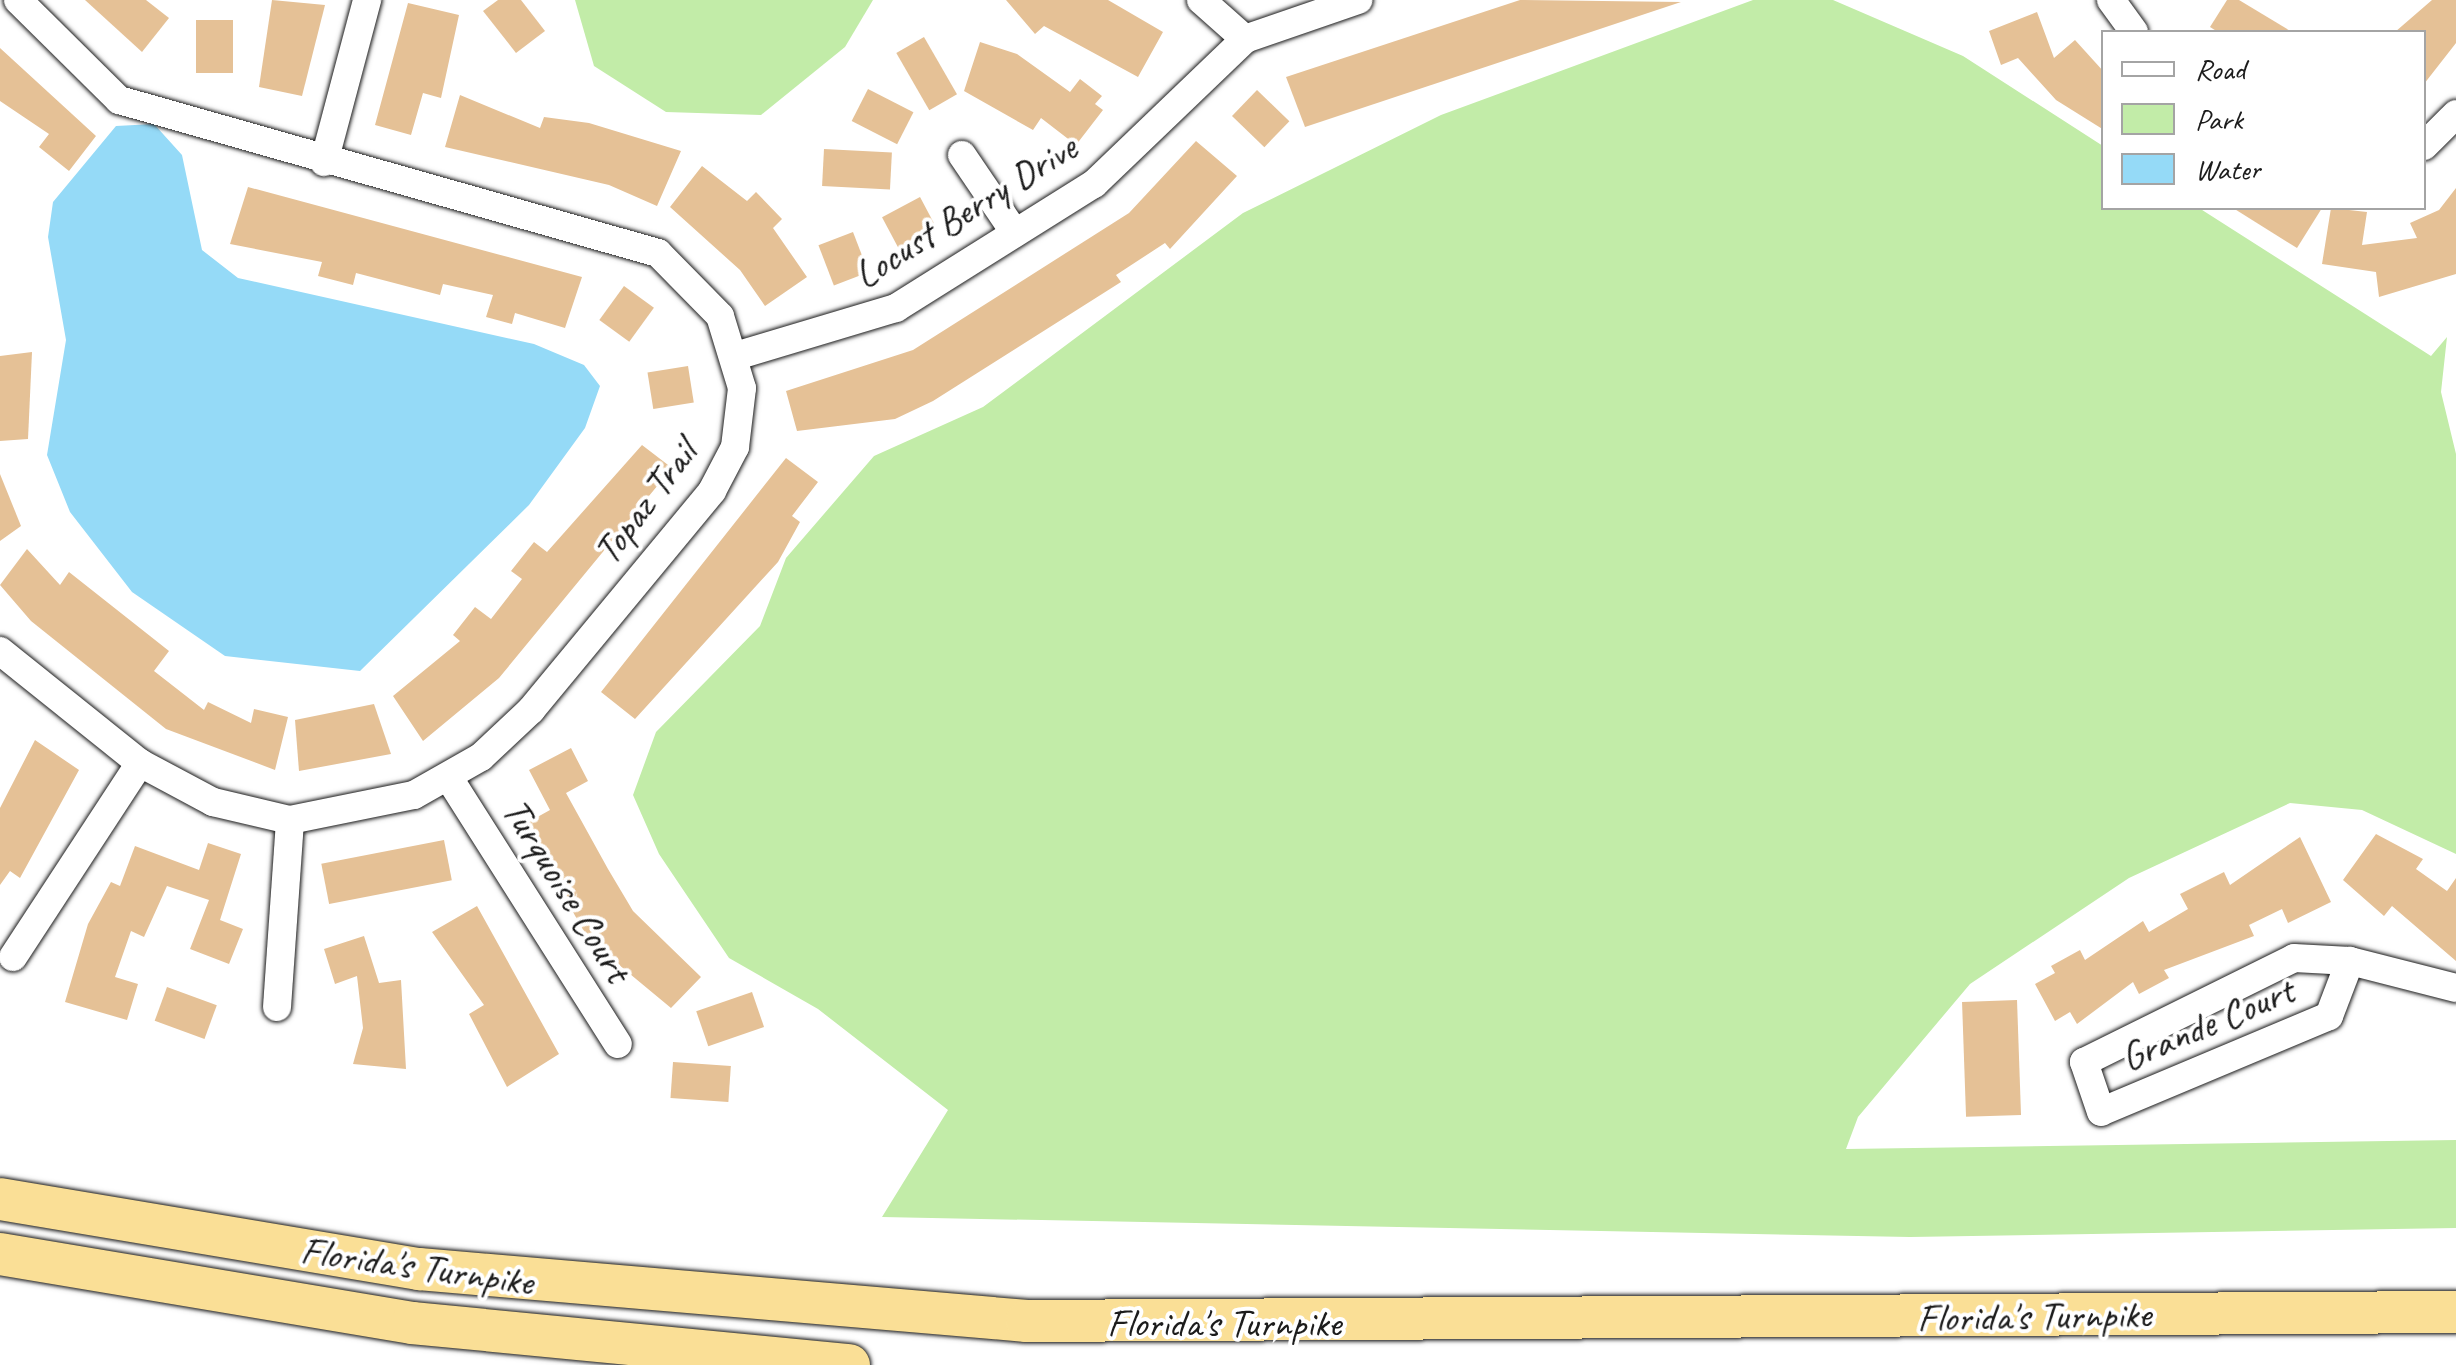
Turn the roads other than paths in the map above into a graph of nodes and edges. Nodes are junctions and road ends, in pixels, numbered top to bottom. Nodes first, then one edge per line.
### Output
1 (18, 0) edge
2 (366, 0) edge
3 (1201, 0) edge
4 (1358, 0) edge
5 (2111, 0) edge
6 (2133, 30) edge
7 (1245, 39) junction
8 (2456, 114) edge
9 (2426, 144) edge
10 (962, 155) dead end
11 (324, 162) junction
12 (1015, 232) junction
13 (739, 355) junction
14 (0, 650) edge
15 (140, 763) junction
16 (449, 778) junction
17 (290, 820) junction
18 (13, 957) dead end
19 (2350, 961) junction
20 (2456, 988) edge
21 (277, 1007) dead end
22 (618, 1044) dead end
23 (0, 1199) edge
24 (0, 1254) edge
25 (2456, 1312) edge
26 (850, 1365) edge

1 - 11 street
2 - 11 street
3 - 7 street
4 - 7 street, Locust Berry Drive
5 - 6 street
7 - 12 street, Locust Berry Drive
8 - 9 street
10 - 12 street
11 - 13 street
12 - 13 street, Locust Berry Drive
13 - 16 street, Topaz Trail
14 - 15 street, Topaz Trail
15 - 17 street, Topaz Trail
15 - 18 street
16 - 17 street, Topaz Trail
16 - 22 street, Turquoise Court
17 - 21 street
19 - 19 street, Grande Court
19 - 20 street, Grande Court
23 - 25 highway, Florida's Turnpike
24 - 26 highway, Florida's Turnpike

